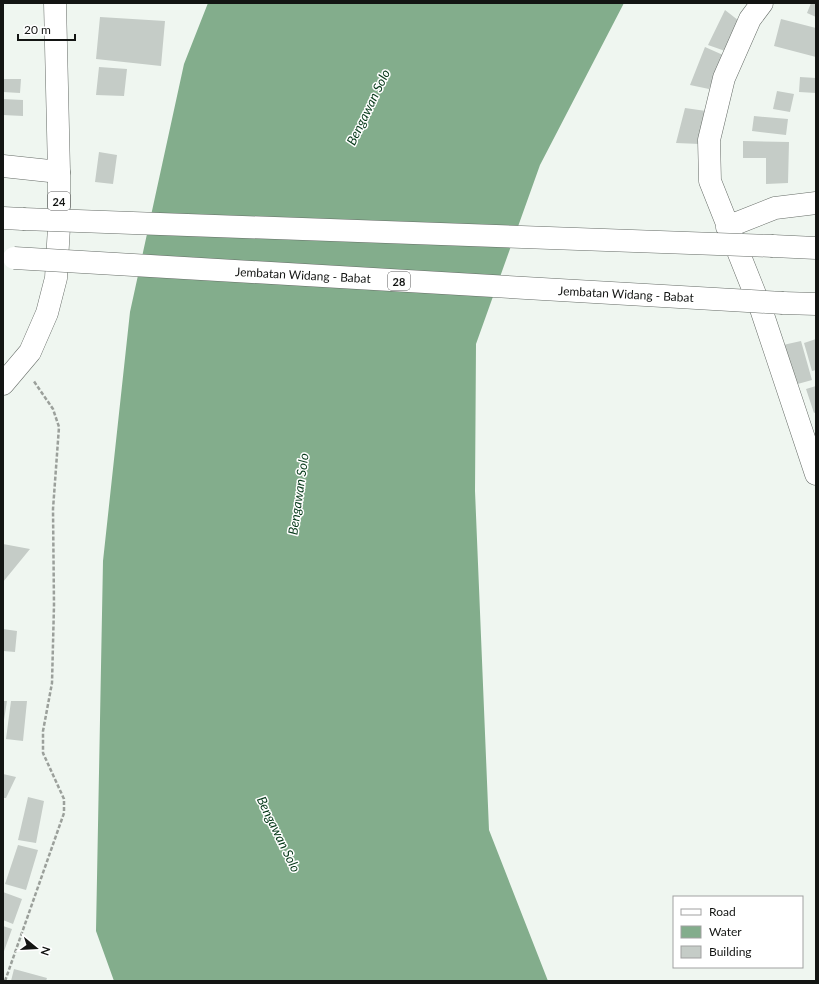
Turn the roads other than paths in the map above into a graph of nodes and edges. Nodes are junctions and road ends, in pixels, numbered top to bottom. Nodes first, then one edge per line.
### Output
1 (55, 3) edge
2 (762, 3) edge
3 (3, 166) edge
4 (59, 172) junction
5 (816, 203) edge
6 (13, 219) edge
7 (727, 226) junction
8 (816, 248) edge
9 (8, 258) edge
10 (816, 304) edge
11 (17, 369) edge
12 (3, 384) edge
13 (816, 474) edge

1 - 4 main road, 24
2 - 7 main road
3 - 4 main road
4 - 11 main road, 24
5 - 7 main road
6 - 8 main road, bridge
7 - 13 main road
9 - 10 main road, Jembatan Widang - Babat / 28, bridge
11 - 12 main road, 24

